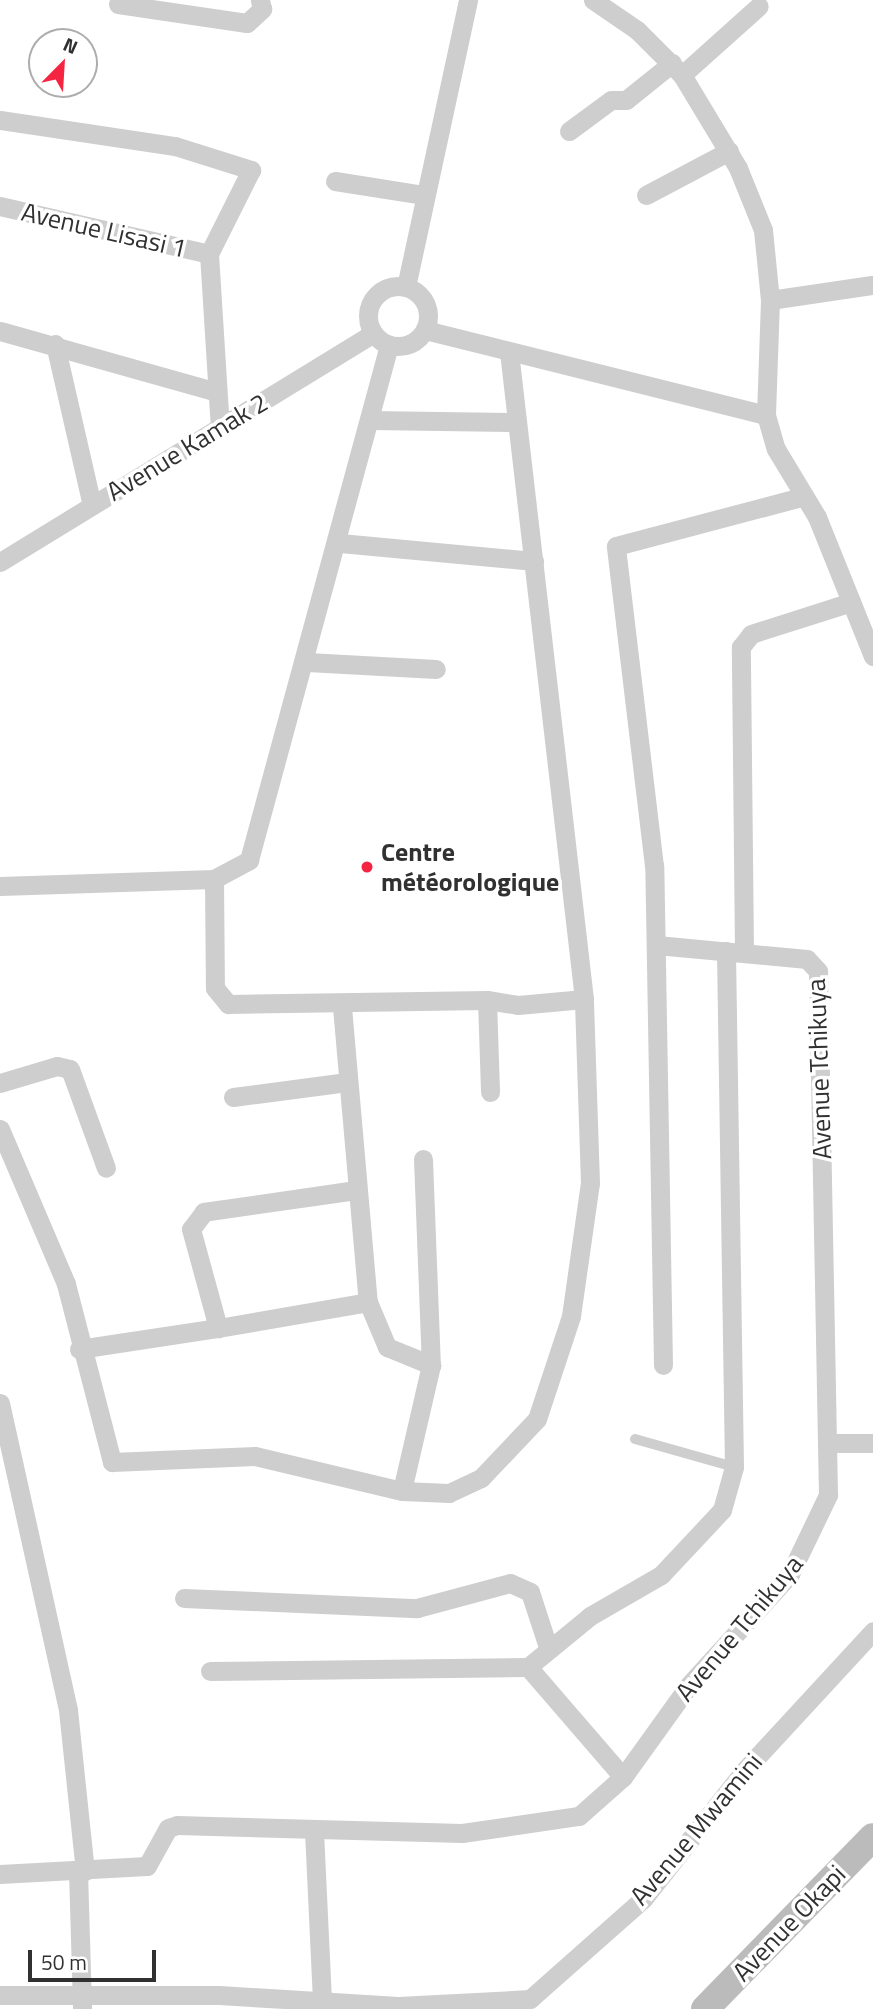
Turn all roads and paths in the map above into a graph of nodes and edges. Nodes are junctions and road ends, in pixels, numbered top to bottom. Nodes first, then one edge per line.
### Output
1 (260, 0) edge
2 (468, 0) edge
3 (593, 0) edge
4 (118, 4) dead end
5 (759, 6) dead end
6 (677, 69) junction
7 (0, 120) edge
8 (569, 131) dead end
9 (729, 151) junction
10 (335, 181) dead end
11 (423, 195) junction
12 (646, 195) dead end
13 (0, 206) edge
14 (209, 254) junction
15 (872, 285) edge
16 (406, 287) junction
17 (770, 300) junction
18 (425, 330) junction
19 (0, 331) edge
20 (381, 339) junction
21 (55, 344) junction
22 (509, 352) junction
23 (216, 392) junction
24 (766, 415) junction
25 (370, 420) junction
26 (512, 422) junction
27 (220, 427) junction
28 (801, 497) junction
29 (92, 505) junction
30 (340, 543) junction
31 (534, 561) junction
32 (0, 562) edge
33 (851, 602) junction
34 (873, 656) edge
35 (307, 662) junction
36 (436, 669) dead end
37 (214, 879) junction
38 (0, 886) edge
39 (657, 945) junction
40 (735, 951) junction
41 (584, 999) junction
42 (486, 1000) junction
43 (342, 1007) junction
44 (347, 1082) junction
45 (0, 1083) edge
46 (490, 1091) dead end
47 (233, 1097) dead end
48 (0, 1129) edge
49 (423, 1159) dead end
50 (106, 1168) dead end
51 (356, 1190) junction
52 (368, 1302) junction
53 (218, 1328) junction
54 (79, 1349) junction
55 (431, 1365) junction
56 (663, 1365) dead end
57 (0, 1403) edge
58 (635, 1439) dead end
59 (829, 1443) junction
60 (873, 1443) edge
61 (734, 1467) junction
62 (402, 1491) junction
63 (184, 1598) dead end
64 (873, 1631) edge
65 (548, 1647) junction
66 (528, 1667) junction
67 (209, 1671) dead end
68 (623, 1777) junction
69 (314, 1831) junction
70 (873, 1837) edge
71 (82, 1871) junction
72 (0, 1874) edge
73 (0, 1995) edge
74 (322, 2000) junction
75 (82, 2002) edge
76 (398, 2007) edge
77 (705, 2009) edge

1 - 4 street
2 - 11 street
3 - 6 street
5 - 6 street
6 - 8 street
6 - 9 street
7 - 14 street
9 - 12 street
9 - 17 street
10 - 11 street
11 - 16 street
13 - 14 street, Avenue Lisasi 1
14 - 23 street
15 - 17 street
16 - 18 street
16 - 20 street
17 - 24 street
18 - 20 street
18 - 22 street
19 - 21 street
20 - 25 street
20 - 27 street, Avenue Kamak 2
21 - 23 street
21 - 29 street
22 - 24 street
22 - 26 street
23 - 27 street
24 - 28 street
25 - 26 street
25 - 30 street
26 - 31 street
27 - 29 street, Avenue Kamak 2
28 - 33 street
28 - 39 street
29 - 32 street, Avenue Kamak 2
30 - 31 street
30 - 35 street
31 - 41 street
33 - 34 street
33 - 40 street
35 - 36 street
35 - 37 street
37 - 38 street
37 - 43 street
39 - 40 street, Avenue Tchikuya
39 - 56 street
40 - 59 street, Avenue Tchikuya
40 - 61 street
41 - 42 street
41 - 62 street
42 - 43 street
42 - 46 street
43 - 44 street
44 - 47 street
44 - 51 street
45 - 50 street
48 - 54 street
49 - 55 street
51 - 52 street
51 - 53 street
52 - 53 street
52 - 55 street
53 - 54 street
54 - 62 street
55 - 62 street
57 - 71 street
58 - 61 lane
59 - 60 street
59 - 68 street, Avenue Tchikuya
61 - 65 street
63 - 65 street
64 - 76 street, Avenue Mwamini
65 - 66 street
66 - 67 street
66 - 68 street
68 - 69 street, Avenue Tchikuya
69 - 71 street, Avenue Tchikuya
69 - 74 street
70 - 77 street, Avenue Okapi
71 - 72 street, Avenue Tchikuya
71 - 75 street
73 - 75 street, Avenue Mwamini
74 - 75 street, Avenue Mwamini
74 - 76 street, Avenue Mwamini

